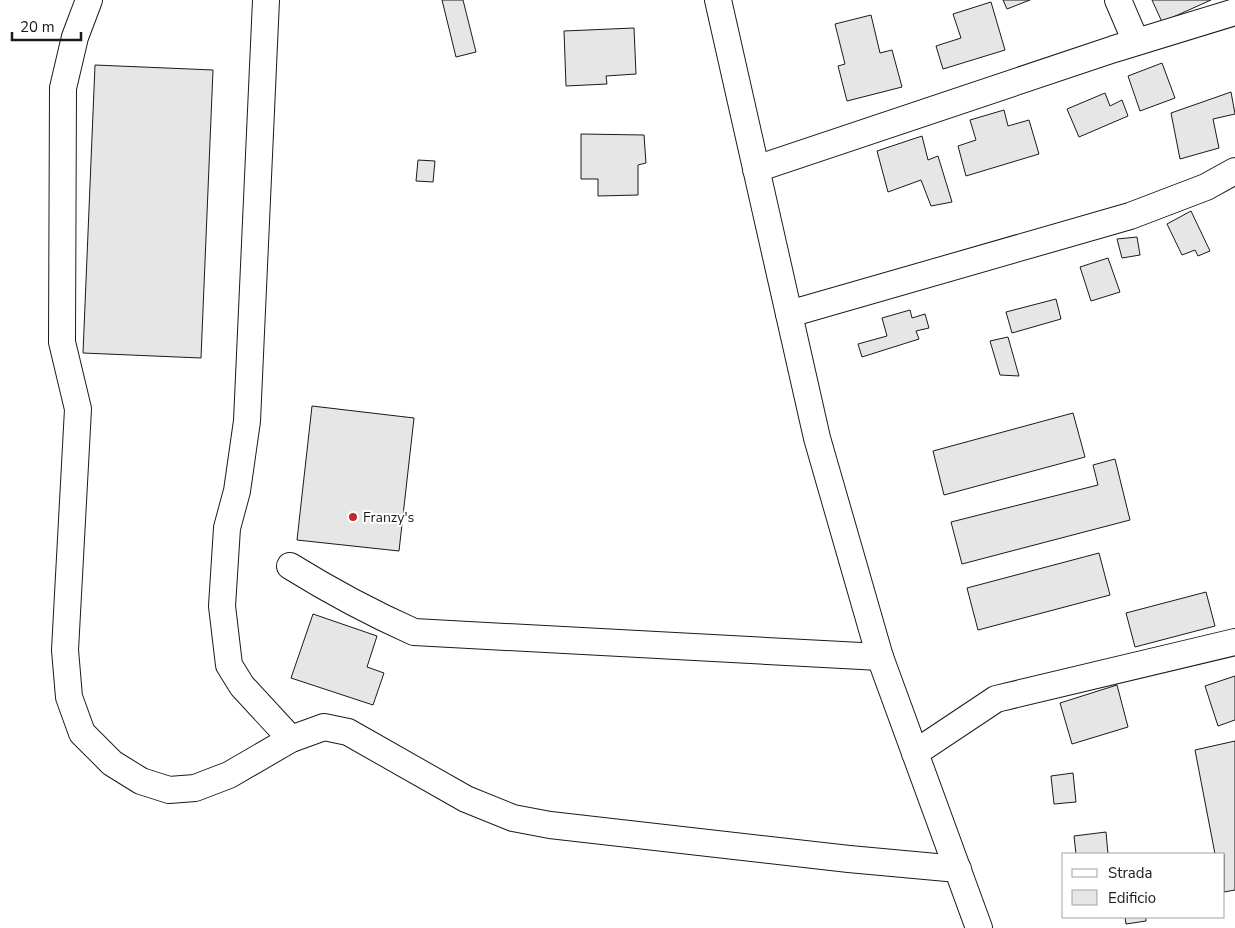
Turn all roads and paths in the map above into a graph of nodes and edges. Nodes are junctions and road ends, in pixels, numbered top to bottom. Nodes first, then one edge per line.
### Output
1 (89, 0) edge
2 (266, 0) edge
3 (718, 0) edge
4 (1118, 0) edge
5 (1235, 12) edge
6 (1136, 42) junction
7 (756, 169) junction
8 (1235, 171) edge
9 (789, 314) junction
10 (290, 566) dead end
11 (1235, 642) edge
12 (880, 657) junction
13 (291, 739) junction
14 (915, 753) junction
15 (958, 869) junction
16 (979, 928) edge

1 - 13 street
2 - 13 street
3 - 7 street
4 - 6 street
5 - 6 street
6 - 7 street
7 - 9 street
8 - 9 street
9 - 12 street
10 - 12 street
11 - 14 street
12 - 14 street
13 - 15 street
14 - 15 street
15 - 16 street

